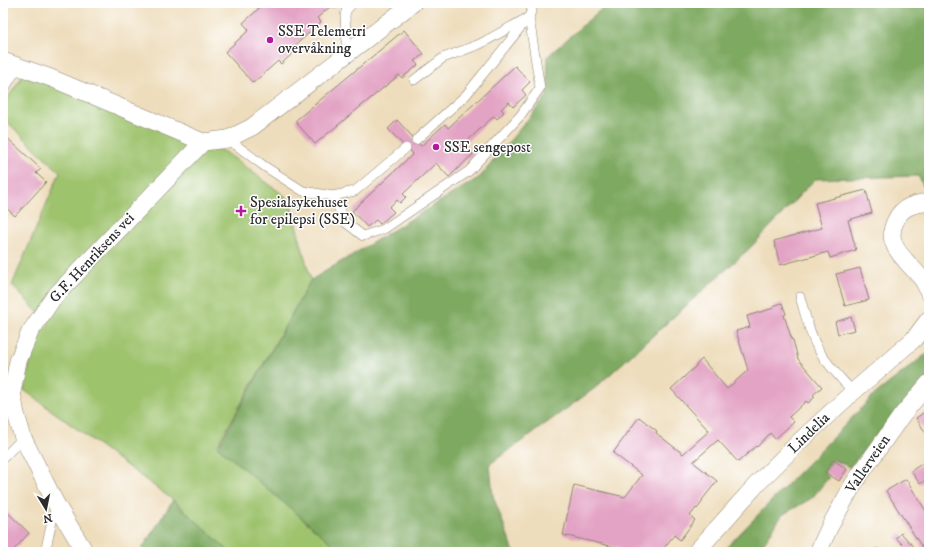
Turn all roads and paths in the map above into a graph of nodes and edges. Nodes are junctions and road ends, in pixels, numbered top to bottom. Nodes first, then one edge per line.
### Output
1 (353, 3) edge
2 (412, 3) edge
3 (534, 3) edge
4 (529, 17) junction
5 (347, 54) junction
6 (10, 64) edge
7 (414, 80) dead end
8 (3, 91) edge
9 (228, 139) junction
10 (416, 140) dead end
11 (203, 142) junction
12 (406, 148) dead end
13 (333, 196) junction
14 (929, 202) edge
15 (929, 293) edge
16 (800, 297) dead end
17 (929, 320) edge
18 (929, 383) edge
19 (8, 392) edge
20 (853, 392) junction
21 (23, 438) junction
22 (3, 458) edge
23 (56, 504) junction
24 (46, 552) edge
25 (86, 552) edge
26 (696, 552) edge
27 (818, 552) edge

1 - 5 lane
2 - 5 street
3 - 4 lane
4 - 7 lane
4 - 10 lane
4 - 13 lane
5 - 9 street
6 - 8 lane
6 - 11 street
9 - 11 street
9 - 13 lane
11 - 19 street, G.F. Henriksens vei
12 - 13 lane
14 - 15 street
16 - 20 lane
17 - 20 street, Lindelia
18 - 27 street, Vallerveien
19 - 21 street, G.F. Henriksens vei
20 - 26 street, Lindelia
21 - 22 lane
21 - 23 street, G.F. Henriksens vei
23 - 24 lane
23 - 25 street, G.F. Henriksens vei

